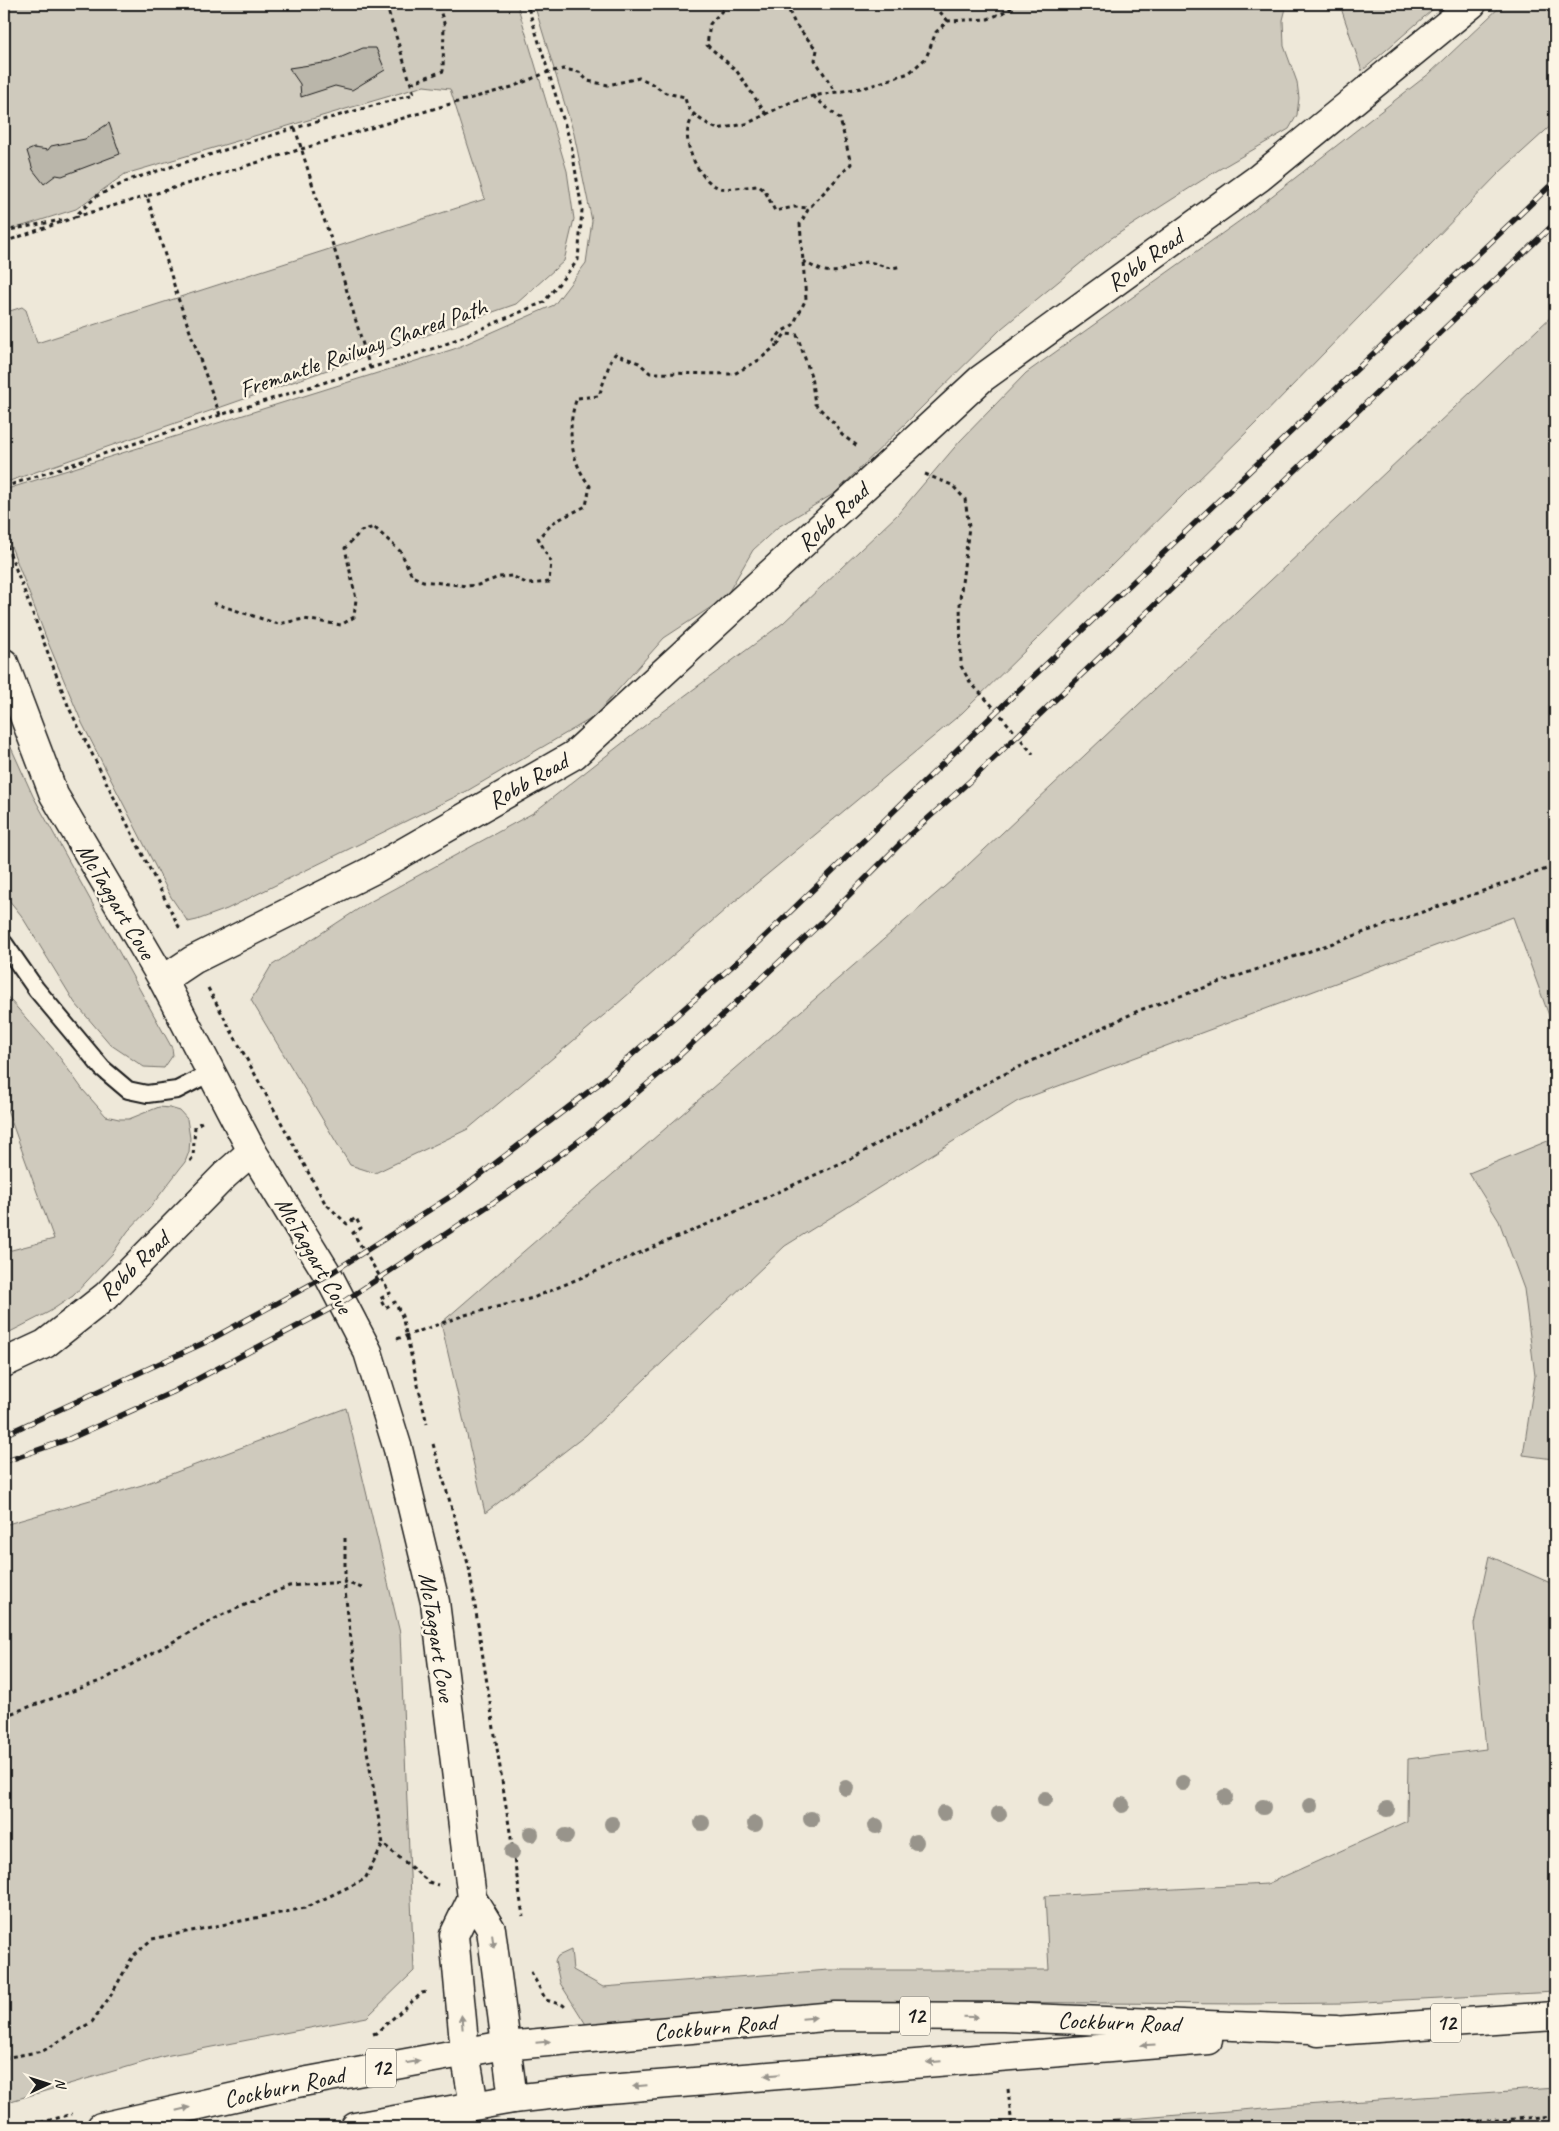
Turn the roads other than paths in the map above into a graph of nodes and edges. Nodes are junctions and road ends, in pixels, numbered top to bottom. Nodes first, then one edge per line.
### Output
1 (1472, 4) edge
2 (4, 663) edge
3 (4, 943) edge
4 (163, 980) junction
5 (212, 1072) junction
6 (252, 1151) junction
7 (4, 1363) edge
8 (472, 1898) junction
9 (1555, 2016) edge
10 (1336, 2030) junction
11 (507, 2046) junction
12 (465, 2053) junction
13 (513, 2099) junction
14 (474, 2105) junction
15 (101, 2127) edge
16 (355, 2127) edge

1 - 4 street, Robb Road
2 - 4 street, McTaggart Cove
3 - 5 lane
4 - 5 street, McTaggart Cove
5 - 6 street, McTaggart Cove
6 - 7 street, Robb Road
6 - 8 street, McTaggart Cove
8 -> 11 street, McTaggart Cove
12 -> 8 street
9 - 10 street, Cockburn Road / 12
11 -> 10 street, Cockburn Road / 12
10 -> 13 street, Cockburn Road / 12
11 - 12 street, Cockburn Road / 12
11 - 13 street, McTaggart Cove
12 - 14 street
15 -> 12 street, Cockburn Road / 12
13 - 14 street, Cockburn Road / 12
14 - 16 street, Cockburn Road / 12

